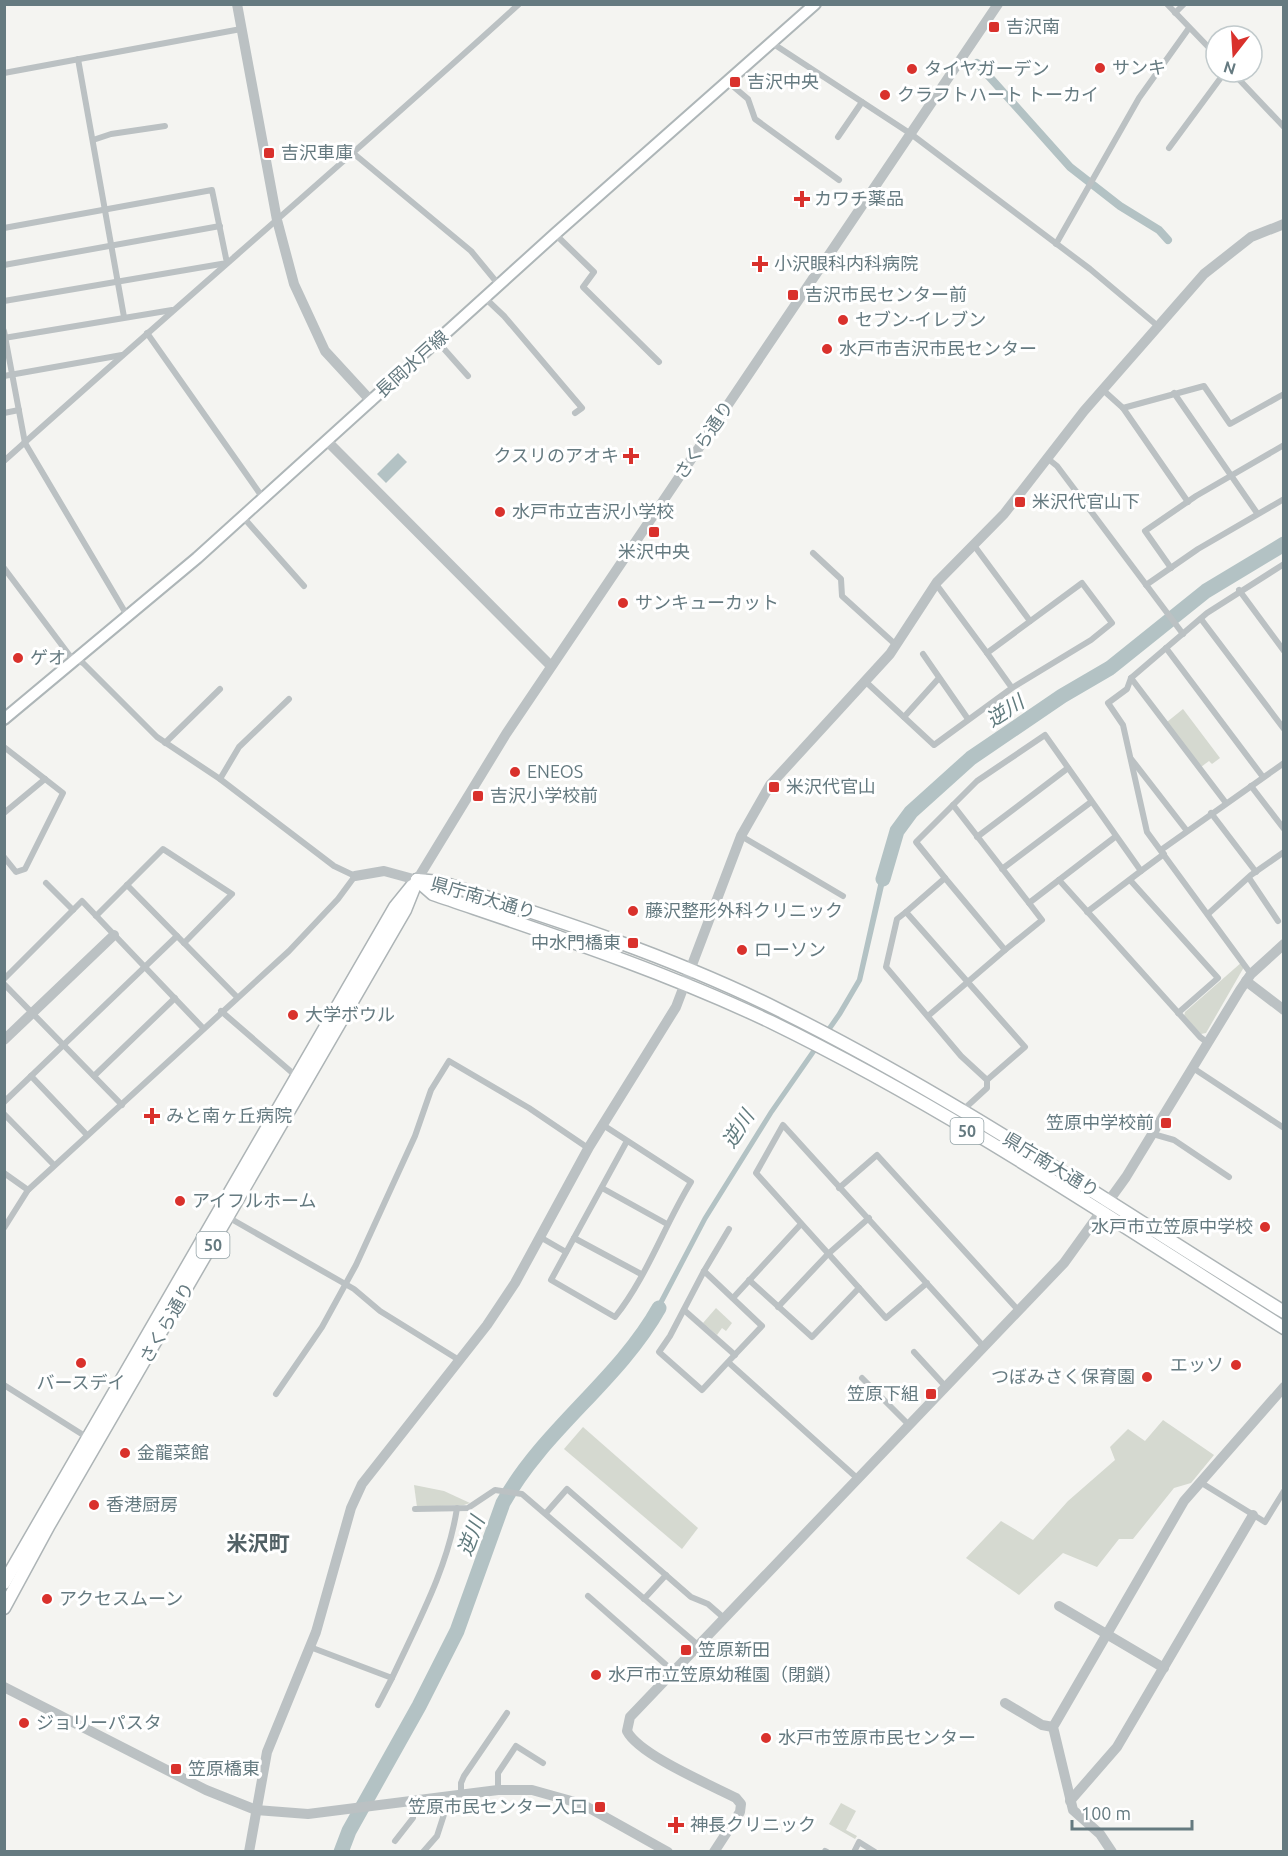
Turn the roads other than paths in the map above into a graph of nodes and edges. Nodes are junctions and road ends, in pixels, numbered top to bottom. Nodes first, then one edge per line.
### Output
1 (237, 4) edge
2 (519, 4) edge
3 (815, 4) edge
4 (998, 4) edge
5 (1167, 4) edge
6 (1184, 4) edge
7 (1175, 13) junction
8 (1189, 28) junction
9 (242, 29) junction
10 (772, 43) junction
11 (1204, 43) edge
12 (78, 59) junction
13 (4, 73) edge
14 (728, 82) junction
15 (1216, 84) edge
16 (1243, 84) edge
17 (862, 102) junction
18 (165, 126) dead end
19 (1283, 126) edge
20 (911, 134) junction
21 (838, 137) dead end
22 (93, 140) junction
23 (1169, 148) dead end
24 (353, 153) junction
25 (839, 180) dead end
26 (105, 210) junction
27 (277, 220) junction
28 (1284, 224) edge
29 (220, 226) junction
30 (4, 228) edge
31 (555, 234) junction
32 (1056, 244) junction
33 (111, 246) junction
34 (228, 263) junction
35 (4, 264) edge
36 (118, 282) junction
37 (499, 285) junction
38 (485, 298) junction
39 (4, 301) edge
40 (172, 310) junction
41 (124, 317) junction
42 (1159, 327) junction
43 (147, 333) junction
44 (5, 336) edge
45 (437, 341) junction
46 (122, 356) junction
47 (659, 362) dead end
48 (13, 374) junction
49 (4, 376) edge
50 (468, 376) dead end
51 (1103, 390) junction
52 (1174, 393) junction
53 (1284, 394) edge
54 (371, 401) junction
55 (1123, 408) junction
56 (19, 410) junction
57 (4, 413) edge
58 (575, 413) dead end
59 (327, 441) junction
60 (25, 443) junction
61 (1284, 444) edge
62 (8, 453) edge
63 (1047, 458) junction
64 (4, 460) edge
65 (1232, 475) junction
66 (263, 498) junction
67 (1284, 499) edge
68 (1188, 502) junction
69 (1257, 513) junction
70 (243, 517) junction
71 (974, 544) junction
72 (813, 553) dead end
73 (1283, 565) edge
74 (4, 567) edge
75 (1171, 568) junction
76 (936, 584) junction
77 (1146, 585) junction
78 (304, 586) dead end
79 (1239, 591) junction
80 (128, 617) junction
81 (1201, 619) junction
82 (1030, 621) junction
83 (1181, 631) junction
84 (896, 645) junction
85 (1166, 648) junction
86 (1284, 651) edge
87 (987, 653) junction
88 (923, 654) dead end
89 (77, 660) junction
90 (551, 666) junction
91 (939, 678) junction
92 (1131, 678) junction
93 (866, 682) junction
94 (220, 688) dead end
95 (1012, 688) junction
96 (289, 699) dead end
97 (904, 717) junction
98 (4, 719) edge
99 (968, 719) junction
100 (1284, 729) edge
101 (165, 743) junction
102 (4, 747) edge
103 (1130, 758) junction
104 (1284, 763) edge
105 (1068, 768) junction
106 (1263, 777) junction
107 (45, 779) junction
108 (220, 779) junction
109 (1251, 786) junction
110 (1091, 801) junction
111 (1226, 803) junction
112 (953, 805) junction
113 (4, 813) edge
114 (1211, 813) junction
115 (1284, 829) edge
116 (1187, 831) junction
117 (741, 836) junction
118 (977, 837) junction
119 (1115, 837) junction
120 (1162, 852) junction
121 (1284, 852) edge
122 (4, 857) edge
123 (1002, 869) junction
124 (1141, 871) junction
125 (1256, 872) junction
126 (355, 876) junction
127 (945, 878) junction
128 (1249, 878) junction
129 (417, 880) junction
130 (1059, 880) junction
131 (1130, 880) junction
132 (46, 883) dead end
133 (127, 885) junction
134 (843, 896) dead end
135 (1029, 903) junction
136 (74, 910) junction
137 (906, 912) junction
138 (1087, 912) junction
139 (1208, 915) junction
140 (96, 916) junction
141 (1278, 921) dead end
142 (114, 935) junction
143 (177, 936) junction
144 (184, 943) junction
145 (1281, 949) edge
146 (1005, 950) junction
147 (144, 967) junction
148 (691, 970) junction
149 (1249, 978) junction
150 (4, 981) edge
151 (967, 981) junction
152 (686, 985) junction
153 (237, 997) junction
154 (174, 998) junction
155 (1284, 1010) edge
156 (222, 1011) junction
157 (1178, 1013) junction
158 (33, 1014) junction
159 (927, 1016) junction
160 (203, 1028) junction
161 (4, 1040) edge
162 (1208, 1043) junction
163 (64, 1045) junction
164 (1193, 1068) junction
165 (31, 1076) junction
166 (94, 1076) junction
167 (296, 1076) junction
168 (987, 1080) junction
169 (4, 1102) edge
170 (122, 1105) junction
171 (962, 1111) junction
172 (4, 1114) edge
173 (603, 1125) junction
174 (1284, 1128) edge
175 (1153, 1134) junction
176 (87, 1135) junction
177 (627, 1141) junction
178 (588, 1148) junction
179 (54, 1165) junction
180 (4, 1173) edge
181 (1229, 1177) dead end
182 (602, 1188) junction
183 (839, 1188) junction
184 (28, 1190) junction
185 (1110, 1201) junction
186 (217, 1211) junction
187 (1102, 1214) junction
188 (229, 1218) junction
189 (868, 1218) junction
190 (667, 1224) junction
191 (801, 1224) junction
192 (4, 1228) edge
193 (729, 1229) dead end
194 (540, 1237) junction
195 (574, 1238) junction
196 (566, 1252) junction
197 (828, 1254) junction
198 (704, 1271) junction
199 (642, 1274) junction
200 (749, 1280) junction
201 (927, 1283) junction
202 (345, 1284) junction
203 (859, 1288) junction
204 (733, 1298) junction
205 (778, 1307) junction
206 (684, 1310) junction
207 (1019, 1311) junction
208 (1284, 1312) edge
209 (1284, 1328) edge
210 (984, 1347) junction
211 (914, 1352) dead end
212 (735, 1355) junction
213 (459, 1360) junction
214 (728, 1362) junction
215 (862, 1378) dead end
216 (4, 1385) edge
217 (946, 1387) junction
218 (1284, 1387) edge
219 (276, 1394) dead end
220 (909, 1425) junction
221 (92, 1440) junction
222 (857, 1478) junction
223 (1200, 1482) junction
224 (1284, 1491) edge
225 (457, 1508) junction
226 (415, 1509) dead end
227 (546, 1513) junction
228 (1253, 1515) junction
229 (666, 1575) junction
230 (4, 1583) edge
231 (588, 1596) dead end
232 (644, 1599) junction
233 (1059, 1606) dead end
234 (4, 1608) edge
235 (724, 1618) junction
236 (1106, 1633) junction
237 (698, 1646) junction
238 (310, 1647) junction
239 (1164, 1668) junction
240 (673, 1671) junction
241 (392, 1678) junction
242 (4, 1687) edge
243 (1005, 1703) dead end
244 (378, 1705) dead end
245 (507, 1713) dead end
246 (1053, 1727) junction
247 (543, 1763) dead end
248 (498, 1790) junction
249 (456, 1795) junction
250 (412, 1801) junction
251 (1070, 1801) junction
252 (256, 1810) junction
253 (395, 1841) dead end
254 (249, 1851) edge
255 (423, 1851) edge
256 (668, 1851) edge
257 (714, 1851) edge
258 (854, 1851) edge
259 (874, 1851) edge
260 (1112, 1851) edge

1 - 9 street
2 - 24 street
3 - 10 main road, 長岡水戸線
4 - 20 street, さくら通り
5 - 7 street
6 - 7 street
7 - 8 street
8 - 11 street
8 - 32 street
9 - 12 street
9 - 27 street
10 - 14 main road, 長岡水戸線
10 - 17 street
12 - 13 street
12 - 22 street
14 - 25 street
14 - 31 main road, 長岡水戸線
15 - 23 street
16 - 19 street
17 - 20 street
17 - 21 street
18 - 22 street
20 - 32 street
20 - 90 street, さくら通り
22 - 26 street
24 - 27 street
24 - 37 street
26 - 29 street
26 - 30 street
26 - 33 street
27 - 34 street
27 - 54 street
28 - 42 street
29 - 33 street
29 - 34 street
31 - 37 main road, 長岡水戸線
31 - 47 street
32 - 42 street
33 - 35 street
33 - 36 street
34 - 36 street
34 - 40 street
36 - 39 street
36 - 41 street
37 - 38 main road, 長岡水戸線
38 - 45 main road, 長岡水戸線
38 - 58 street
40 - 41 street
40 - 43 street
41 - 44 street
42 - 51 street
43 - 46 street
43 - 66 street
44 - 48 street
45 - 50 street
45 - 54 main road, 長岡水戸線
46 - 48 street
46 - 60 street
48 - 49 street
48 - 56 street
51 - 55 street
51 - 63 street
52 - 53 street
52 - 55 street
52 - 65 street
54 - 59 main road, 長岡水戸線
55 - 68 street
56 - 57 street
56 - 60 street
59 - 66 main road, 長岡水戸線
59 - 90 street
60 - 62 street
60 - 80 street
61 - 65 street
62 - 64 street
63 - 71 street
63 - 77 street
65 - 68 street
65 - 69 street
66 - 70 main road, 長岡水戸線
67 - 69 street
68 - 75 street
69 - 75 street
70 - 78 street
70 - 80 main road, 長岡水戸線
71 - 76 street
71 - 82 street
72 - 84 street
73 - 79 street
74 - 89 street
75 - 77 street
76 - 84 street
76 - 87 street
77 - 83 street
79 - 81 street
79 - 86 street
80 - 89 main road, 長岡水戸線
81 - 83 street
81 - 100 street
82 - 87 street
82 - 95 street
83 - 85 street
84 - 93 street
85 - 92 street
85 - 106 street
87 - 95 street
88 - 91 street
89 - 98 main road, 長岡水戸線
89 - 101 street
90 - 129 street, さくら通り
91 - 97 street
91 - 99 street
92 - 103 street
92 - 111 street
93 - 97 street
93 - 117 street
94 - 101 street
95 - 99 street
96 - 108 street
97 - 99 street
101 - 108 street
102 - 107 street
103 - 116 street
103 - 120 street
104 - 106 street
105 - 110 street
105 - 112 street
105 - 118 street
106 - 109 street
107 - 113 street
107 - 122 street
108 - 126 street
109 - 111 street
109 - 115 street
110 - 119 street
110 - 123 street
111 - 114 street
112 - 118 street
112 - 127 street
114 - 116 street
114 - 125 street
116 - 120 street
117 - 134 street
117 - 148 street
118 - 123 street
119 - 124 street
119 - 130 street
120 - 124 street
120 - 139 street
121 - 125 street
123 - 135 street
124 - 131 street
125 - 128 street
126 - 129 street
126 - 153 street
127 - 137 street
127 - 146 street
128 - 139 street
128 - 141 street
129 - 148 main road, 県庁南大通り / 50
129 - 152 main road, 県庁南大通り / 50
129 - 167 main road, さくら通り / 50
129 - 188 main road, さくら通り / 50
130 - 135 street
130 - 138 street
131 - 138 street
131 - 157 street
132 - 136 street
133 - 140 street
133 - 143 street
133 - 144 street
135 - 146 street
136 - 140 street
136 - 150 street
137 - 151 street
137 - 159 street
138 - 157 street
139 - 149 street
140 - 142 street
142 - 147 street
142 - 158 street
143 - 144 street
143 - 147 street
144 - 153 street
145 - 149 street
146 - 151 street
147 - 154 street
147 - 163 street
148 - 152 street
148 - 171 main road, 県庁南大通り / 50
149 - 155 street
149 - 162 street
150 - 158 street
151 - 159 street
151 - 168 street
152 - 173 street
152 - 187 main road, 県庁南大通り / 50
153 - 156 street
154 - 160 street
154 - 166 street
156 - 160 street
156 - 167 street
157 - 162 street
158 - 161 street
158 - 163 street
159 - 168 street
160 - 170 street
162 - 164 street
163 - 165 street
163 - 166 street
164 - 174 street
164 - 175 street
165 - 169 street
165 - 176 street
166 - 170 street
167 - 186 main road, さくら通り / 50
168 - 171 street
170 - 176 street
171 - 185 main road, 県庁南大通り / 50
172 - 179 street
173 - 177 street
173 - 178 street
175 - 181 street
175 - 185 street
176 - 179 street
177 - 182 street
177 - 190 street
178 - 194 street
178 - 202 street
179 - 184 street
180 - 184 street
182 - 190 street
182 - 195 street
183 - 189 street
183 - 191 street
183 - 207 street
184 - 192 street
185 - 187 street
185 - 208 main road, 県庁南大通り / 50
186 - 188 street
186 - 221 main road, さくら通り / 50
187 - 207 street
187 - 209 main road, 県庁南大通り / 50
188 - 202 street
188 - 221 main road, さくら通り / 50
189 - 197 street
189 - 201 street
190 - 199 street
191 - 197 street
191 - 200 street
193 - 198 street
194 - 196 street
194 - 213 street
195 - 196 street
195 - 199 street
196 - 199 street
197 - 203 street
197 - 205 street
198 - 204 street
198 - 206 street
200 - 204 street
200 - 205 street
201 - 203 street
201 - 210 street
202 - 213 street
202 - 219 street
203 - 205 street
204 - 212 street
206 - 212 street
206 - 214 street
207 - 210 street
210 - 217 street
211 - 217 street
212 - 214 street
213 - 238 street
214 - 222 street
215 - 220 street
216 - 221 street
217 - 220 street
218 - 223 street
220 - 222 street
221 - 230 main road, さくら通り / 50
221 - 234 main road, さくら通り / 50
222 - 235 street
223 - 228 street
223 - 236 street
224 - 228 street
225 - 226 street
225 - 227 street
225 - 241 street
227 - 229 street
227 - 232 street
228 - 239 street
229 - 232 street
229 - 235 street
231 - 240 street
232 - 237 street
233 - 236 street
235 - 237 street
236 - 239 street
236 - 246 street
237 - 240 street
238 - 241 street
238 - 252 street
239 - 251 street
240 - 257 street
241 - 244 street
242 - 252 street
243 - 246 street
245 - 249 street
246 - 251 street
247 - 248 street
248 - 249 street
248 - 256 street
249 - 250 street
249 - 255 street
250 - 252 street
250 - 253 street
251 - 260 street
252 - 254 street
258 - 259 street

